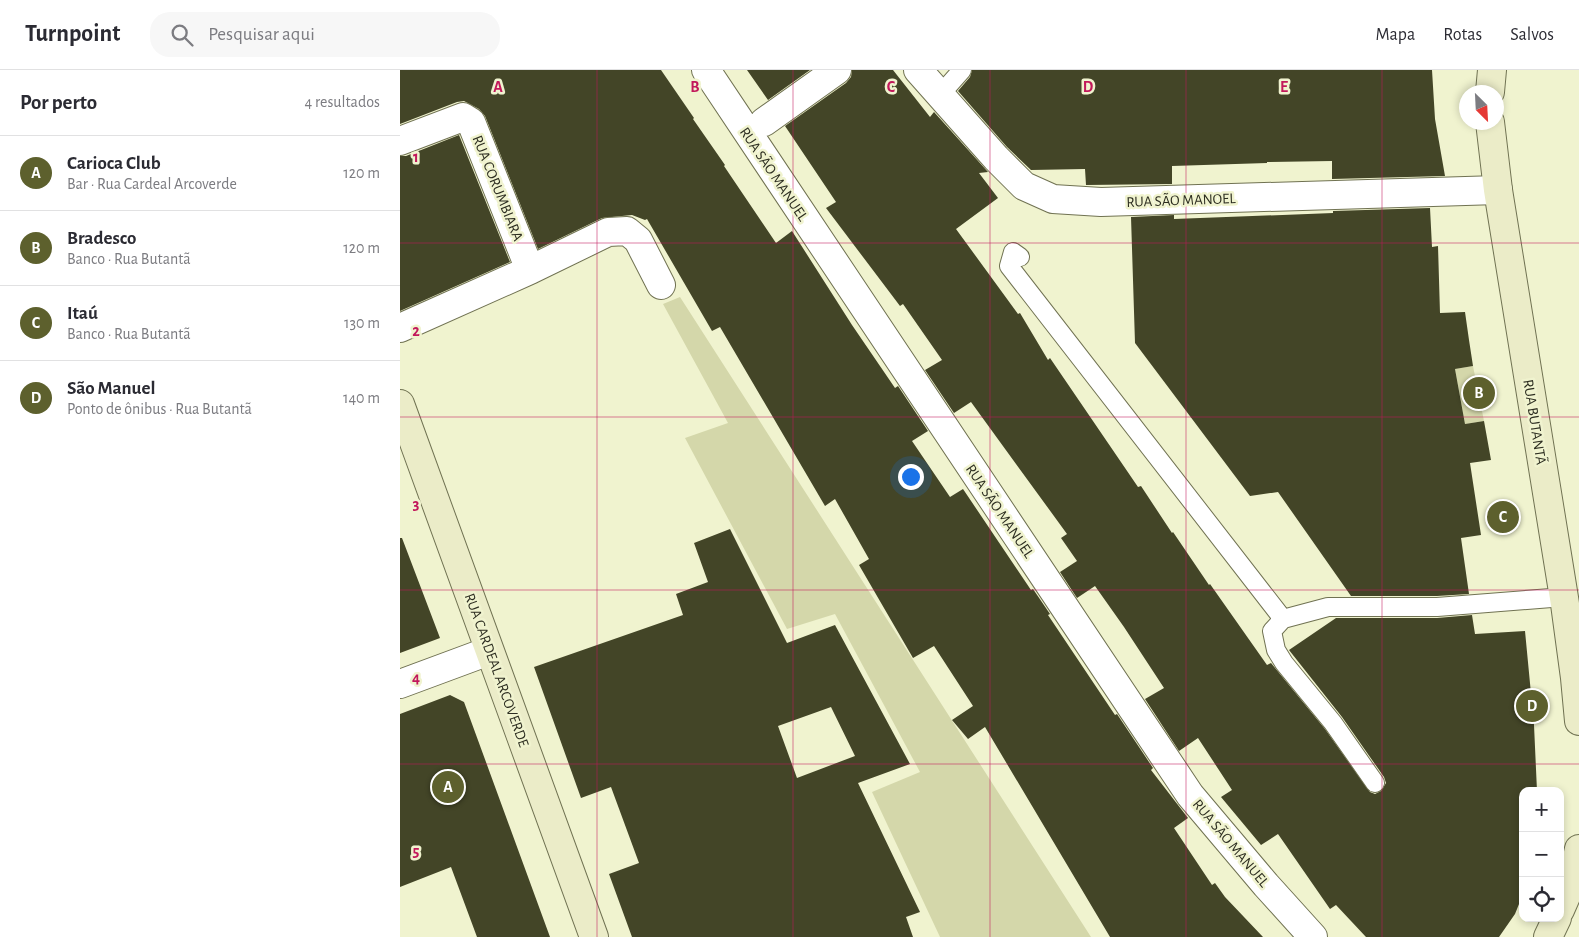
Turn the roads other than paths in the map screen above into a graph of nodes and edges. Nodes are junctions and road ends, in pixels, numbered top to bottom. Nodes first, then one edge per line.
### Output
1 (706, 70) edge
2 (837, 70) edge
3 (918, 70) edge
4 (962, 70) edge
5 (1492, 70) edge
6 (1491, 85) edge
7 (939, 96) junction
8 (764, 122) dead end
9 (1491, 130) edge
10 (400, 141) edge
11 (1498, 190) junction
12 (1020, 257) dead end
13 (530, 270) junction
14 (661, 285) dead end
15 (400, 328) edge
16 (400, 404) edge
17 (1564, 597) junction
18 (1283, 619) junction
19 (489, 651) junction
20 (400, 684) edge
21 (1579, 721) edge
22 (1375, 783) dead end
23 (1579, 849) edge
24 (1564, 901) edge
25 (1555, 922) edge
26 (594, 937) edge
27 (1313, 937) edge
28 (1548, 937) edge

1 - 27 street, RUA SÃO MANUEL
2 - 8 street
3 - 7 street, RUA SÃO MANOEL
4 - 7 lane
5 - 6 main road
7 - 11 street, RUA SÃO MANOEL
9 - 11 main road, RUA BUTANTÃ
10 - 13 street, RUA CORUMBIARA
11 - 17 main road, RUA BUTANTÃ
12 - 18 lane
13 - 14 street
13 - 15 street
16 - 19 main road, RUA CARDEAL ARCOVERDE
17 - 18 lane
17 - 21 main road, RUA BUTANTÃ
18 - 22 lane
19 - 20 street
19 - 26 main road, RUA CARDEAL ARCOVERDE
23 - 24 main road
25 - 28 main road

